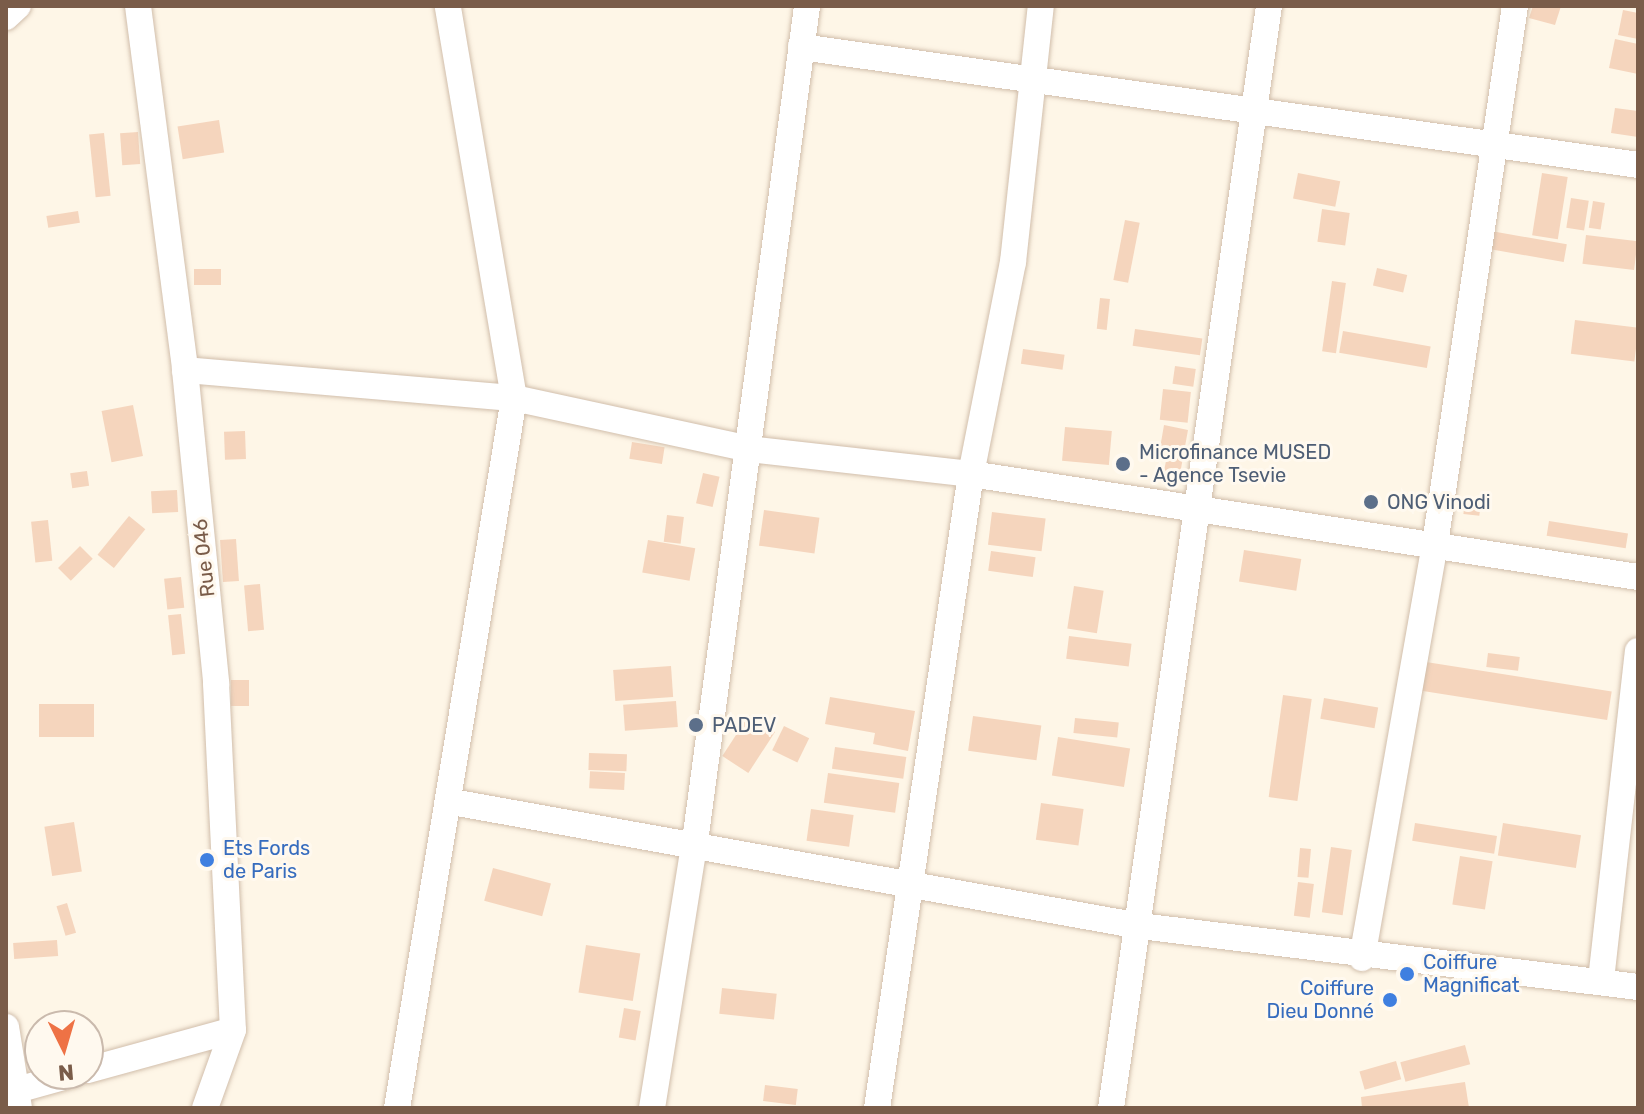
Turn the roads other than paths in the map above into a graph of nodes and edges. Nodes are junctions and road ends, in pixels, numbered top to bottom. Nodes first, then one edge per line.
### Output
1 (18, 6) edge
2 (138, 6) edge
3 (448, 6) edge
4 (807, 6) edge
5 (1041, 6) edge
6 (1269, 6) edge
7 (1515, 6) edge
8 (6, 17) edge
9 (801, 47) junction
10 (1030, 78) junction
11 (1251, 108) junction
12 (1493, 140) junction
13 (1638, 165) edge
14 (185, 370) junction
15 (514, 398) junction
16 (749, 449) junction
17 (971, 474) junction
18 (1200, 508) junction
19 (1435, 544) junction
20 (1638, 577) edge
21 (1638, 651) edge
22 (452, 802) junction
23 (694, 845) junction
24 (911, 884) junction
25 (1140, 926) junction
26 (1362, 958) junction
27 (1601, 980) junction
28 (1638, 987) edge
29 (6, 1027) edge
30 (233, 1030) junction
31 (104, 1066) edge
32 (14, 1097) edge
33 (205, 1108) edge
34 (397, 1108) edge
35 (652, 1108) edge
36 (877, 1108) edge
37 (1111, 1108) edge

1 - 8 street
2 - 14 street, Rue 046 / Rue 046
3 - 15 street
4 - 9 street
5 - 10 street
6 - 11 street
7 - 12 street
9 - 10 street
9 - 16 street
10 - 11 street
10 - 17 street
11 - 12 street
11 - 18 street
12 - 13 street
12 - 19 street
14 - 15 street
14 - 30 street, Rue 046 / Rue 046
15 - 16 street
15 - 22 street
16 - 17 street
16 - 23 street
17 - 18 street
17 - 24 street
18 - 19 street
18 - 25 street
19 - 20 street
19 - 26 street
21 - 27 street
22 - 23 street
22 - 34 street
23 - 24 street
23 - 35 street
24 - 25 street
24 - 36 street
25 - 26 street
25 - 37 street
26 - 27 street
27 - 28 street
29 - 32 street
30 - 31 street
30 - 33 street, Rue 046

